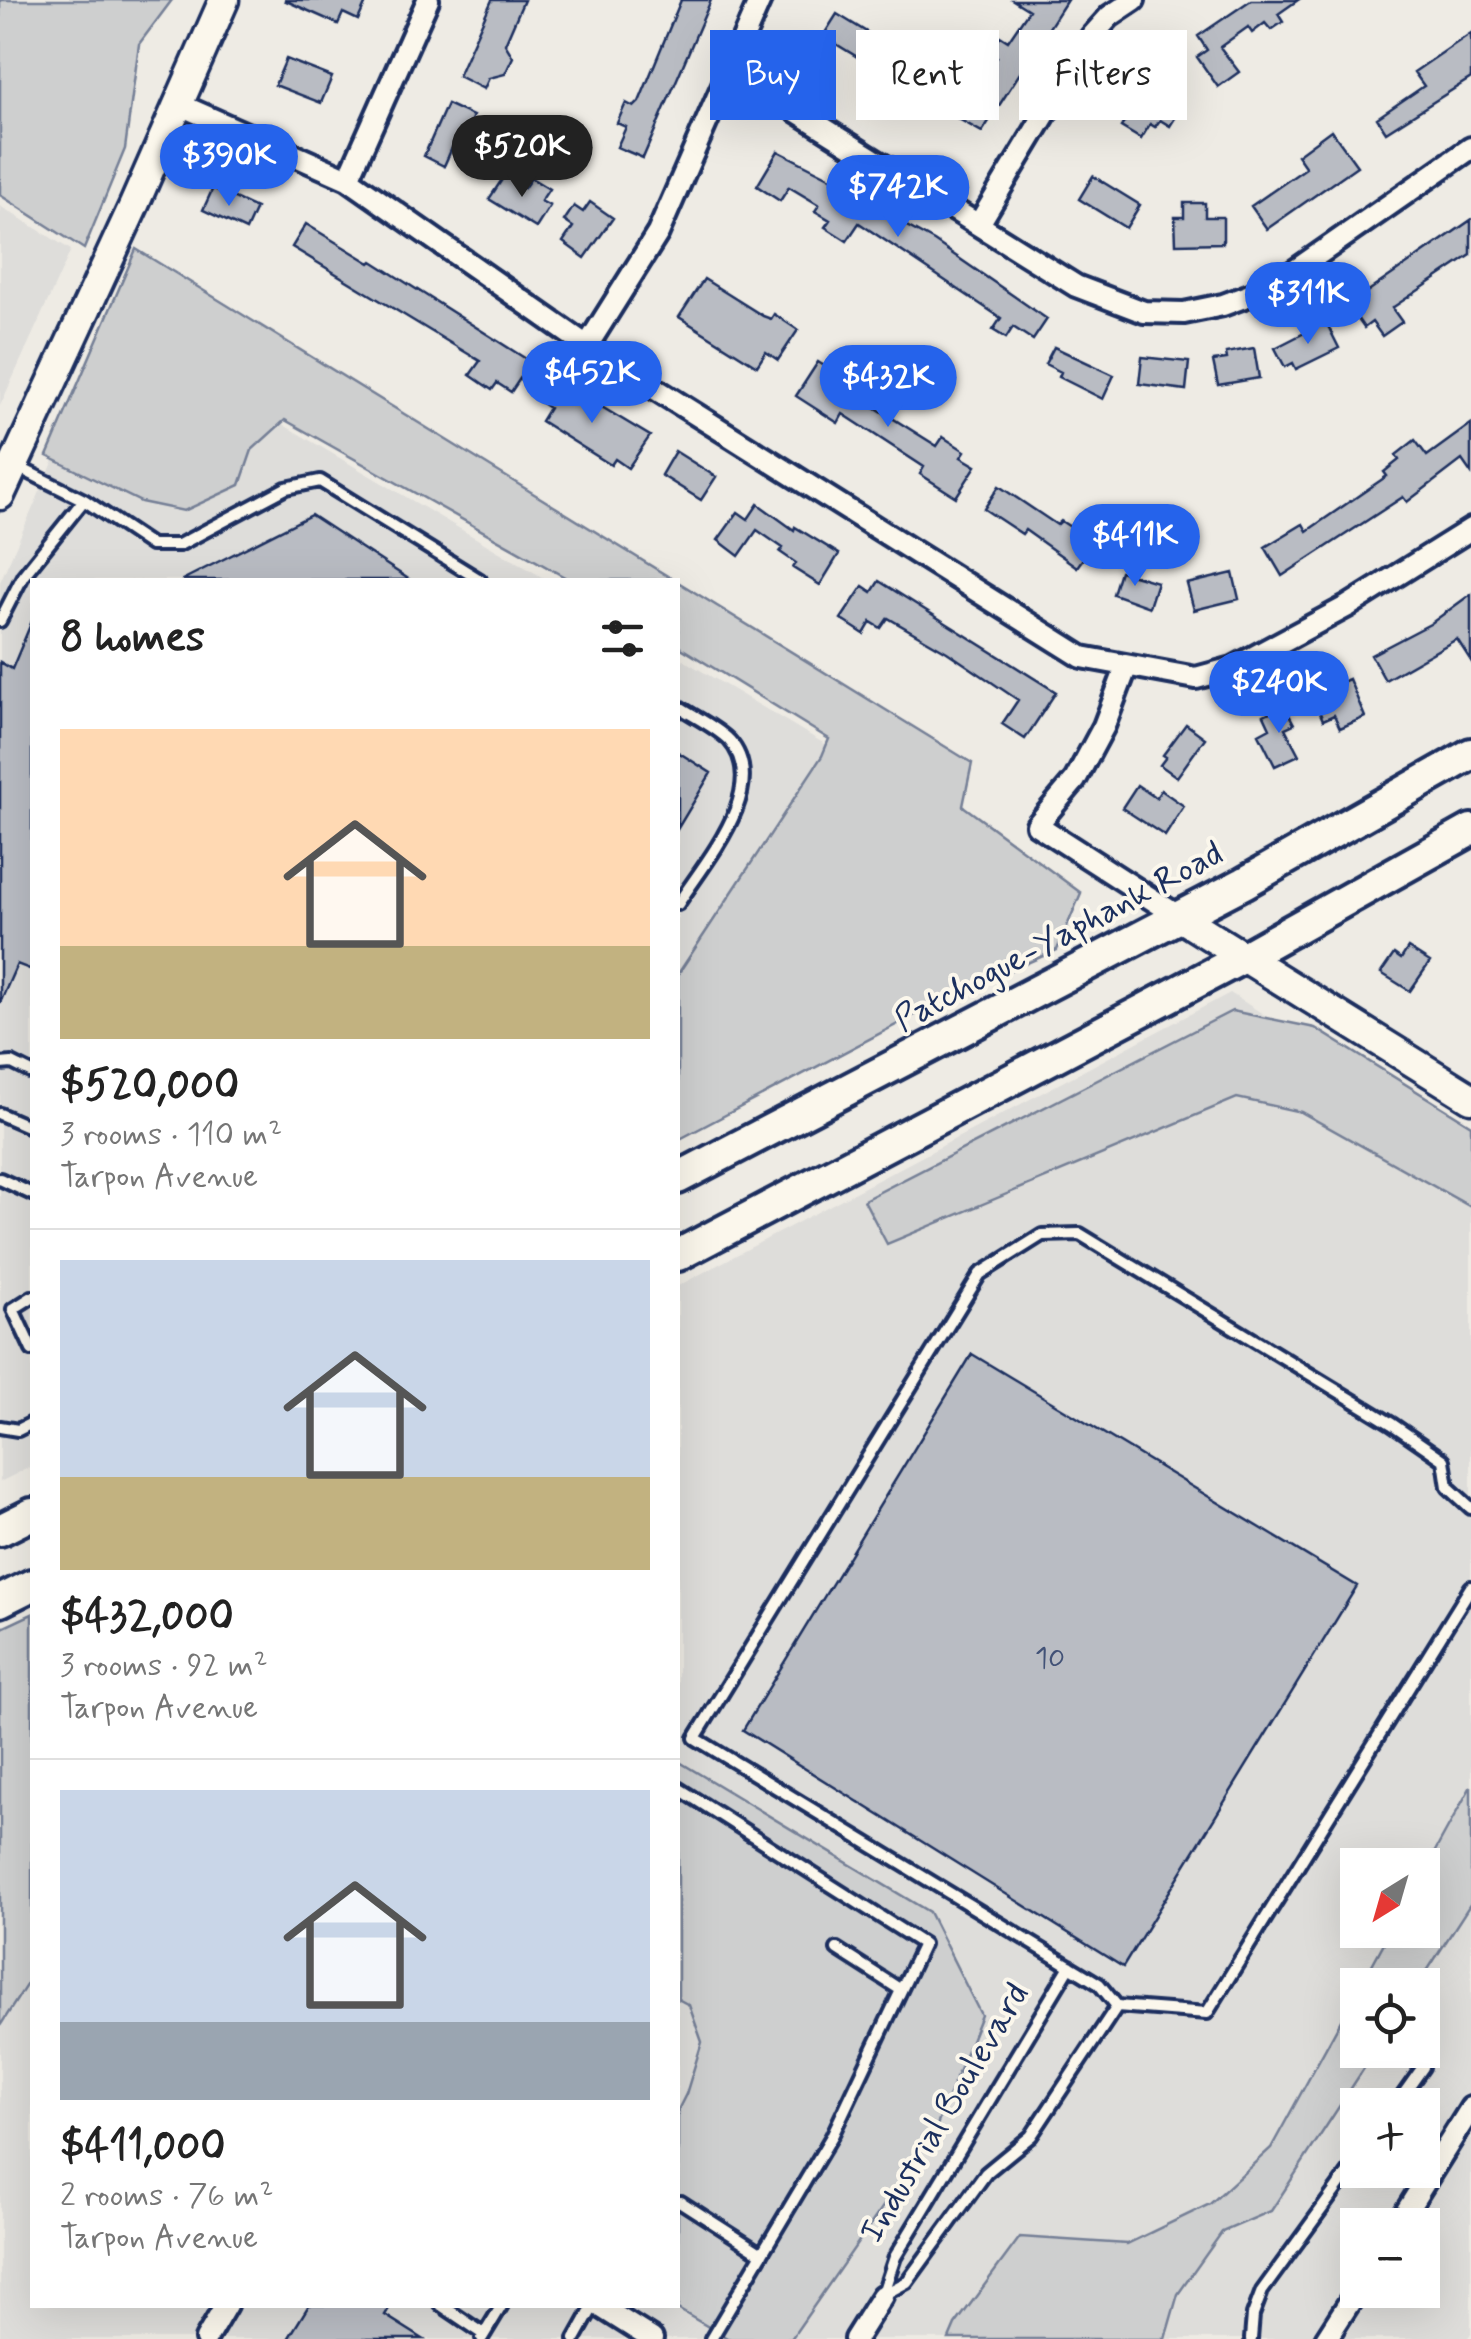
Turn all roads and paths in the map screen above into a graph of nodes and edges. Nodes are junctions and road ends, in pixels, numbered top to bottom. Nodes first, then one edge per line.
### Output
1 (224, 0) edge
2 (428, 0) edge
3 (760, 0) edge
4 (1134, 0) edge
5 (747, 30) edge
6 (178, 104) junction
7 (710, 115) edge
8 (811, 120) edge
9 (1471, 148) edge
10 (348, 179) junction
11 (980, 224) junction
12 (587, 346) junction
13 (14, 465) junction
14 (0, 496) edge
15 (84, 500) junction
16 (1471, 529) edge
17 (477, 578) edge
18 (0, 621) edge
19 (1126, 668) junction
20 (680, 707) edge
21 (1471, 754) edge
22 (1471, 830) edge
23 (680, 901) edge
24 (1178, 916) junction
25 (1244, 957) junction
26 (0, 1064) edge
27 (30, 1071) edge
28 (1471, 1098) edge
29 (0, 1114) edge
30 (30, 1127) edge
31 (680, 1177) edge
32 (0, 1179) edge
33 (30, 1193) edge
34 (680, 1254) edge
35 (30, 1298) edge
36 (0, 1304) edge
37 (13, 1309) junction
38 (30, 1346) edge
39 (30, 1424) edge
40 (0, 1427) edge
41 (1471, 1508) edge
42 (30, 1515) edge
43 (0, 1530) edge
44 (30, 1586) edge
45 (1471, 1587) edge
46 (0, 1601) edge
47 (680, 1789) edge
48 (837, 1949) dead end
49 (1070, 1966) junction
50 (901, 1990) junction
51 (1117, 2006) junction
52 (1471, 2108) edge
53 (1340, 2184) edge
54 (681, 2202) dead end
55 (1409, 2208) edge
56 (762, 2254) junction
57 (882, 2296) junction
58 (224, 2308) edge
59 (445, 2308) edge
60 (500, 2308) edge
61 (594, 2308) edge
62 (601, 2308) edge
63 (1346, 2308) edge
64 (483, 2336) edge
65 (206, 2339) edge
66 (575, 2339) edge
67 (652, 2339) edge
68 (711, 2339) edge
69 (855, 2339) edge
70 (1252, 2339) edge
71 (1326, 2339) edge

1 - 6 main road
2 - 10 street
3 - 5 street
4 - 11 street
6 - 10 street
6 - 13 main road
7 - 12 street
8 - 11 street
9 - 11 street
10 - 12 street
12 - 19 street
13 - 14 main road
13 - 15 lane
15 - 17 lane
15 - 18 lane
16 - 19 street
19 - 24 street
20 - 23 lane
21 - 24 main road, Patchogue-Yaphank Road
22 - 25 main road
24 - 25 main road
24 - 31 main road, Patchogue-Yaphank Road
25 - 28 main road
25 - 34 main road
26 - 27 lane
29 - 30 lane
32 - 33 lane
35 - 37 lane
36 - 37 lane
37 - 38 lane
39 - 40 lane
41 - 49 lane
42 - 43 main road
44 - 46 main road
45 - 51 lane
47 - 50 lane
48 - 50 lane
49 - 51 lane
49 - 57 lane, Industrial Boulevard
50 - 56 lane
51 - 57 lane, Industrial Boulevard
52 - 55 street
53 - 70 lane
54 - 56 lane
56 - 68 lane
57 - 69 street, Industrial Boulevard
58 - 65 street
59 - 64 lane
60 - 64 lane
61 - 66 lane
62 - 67 street
63 - 71 street

